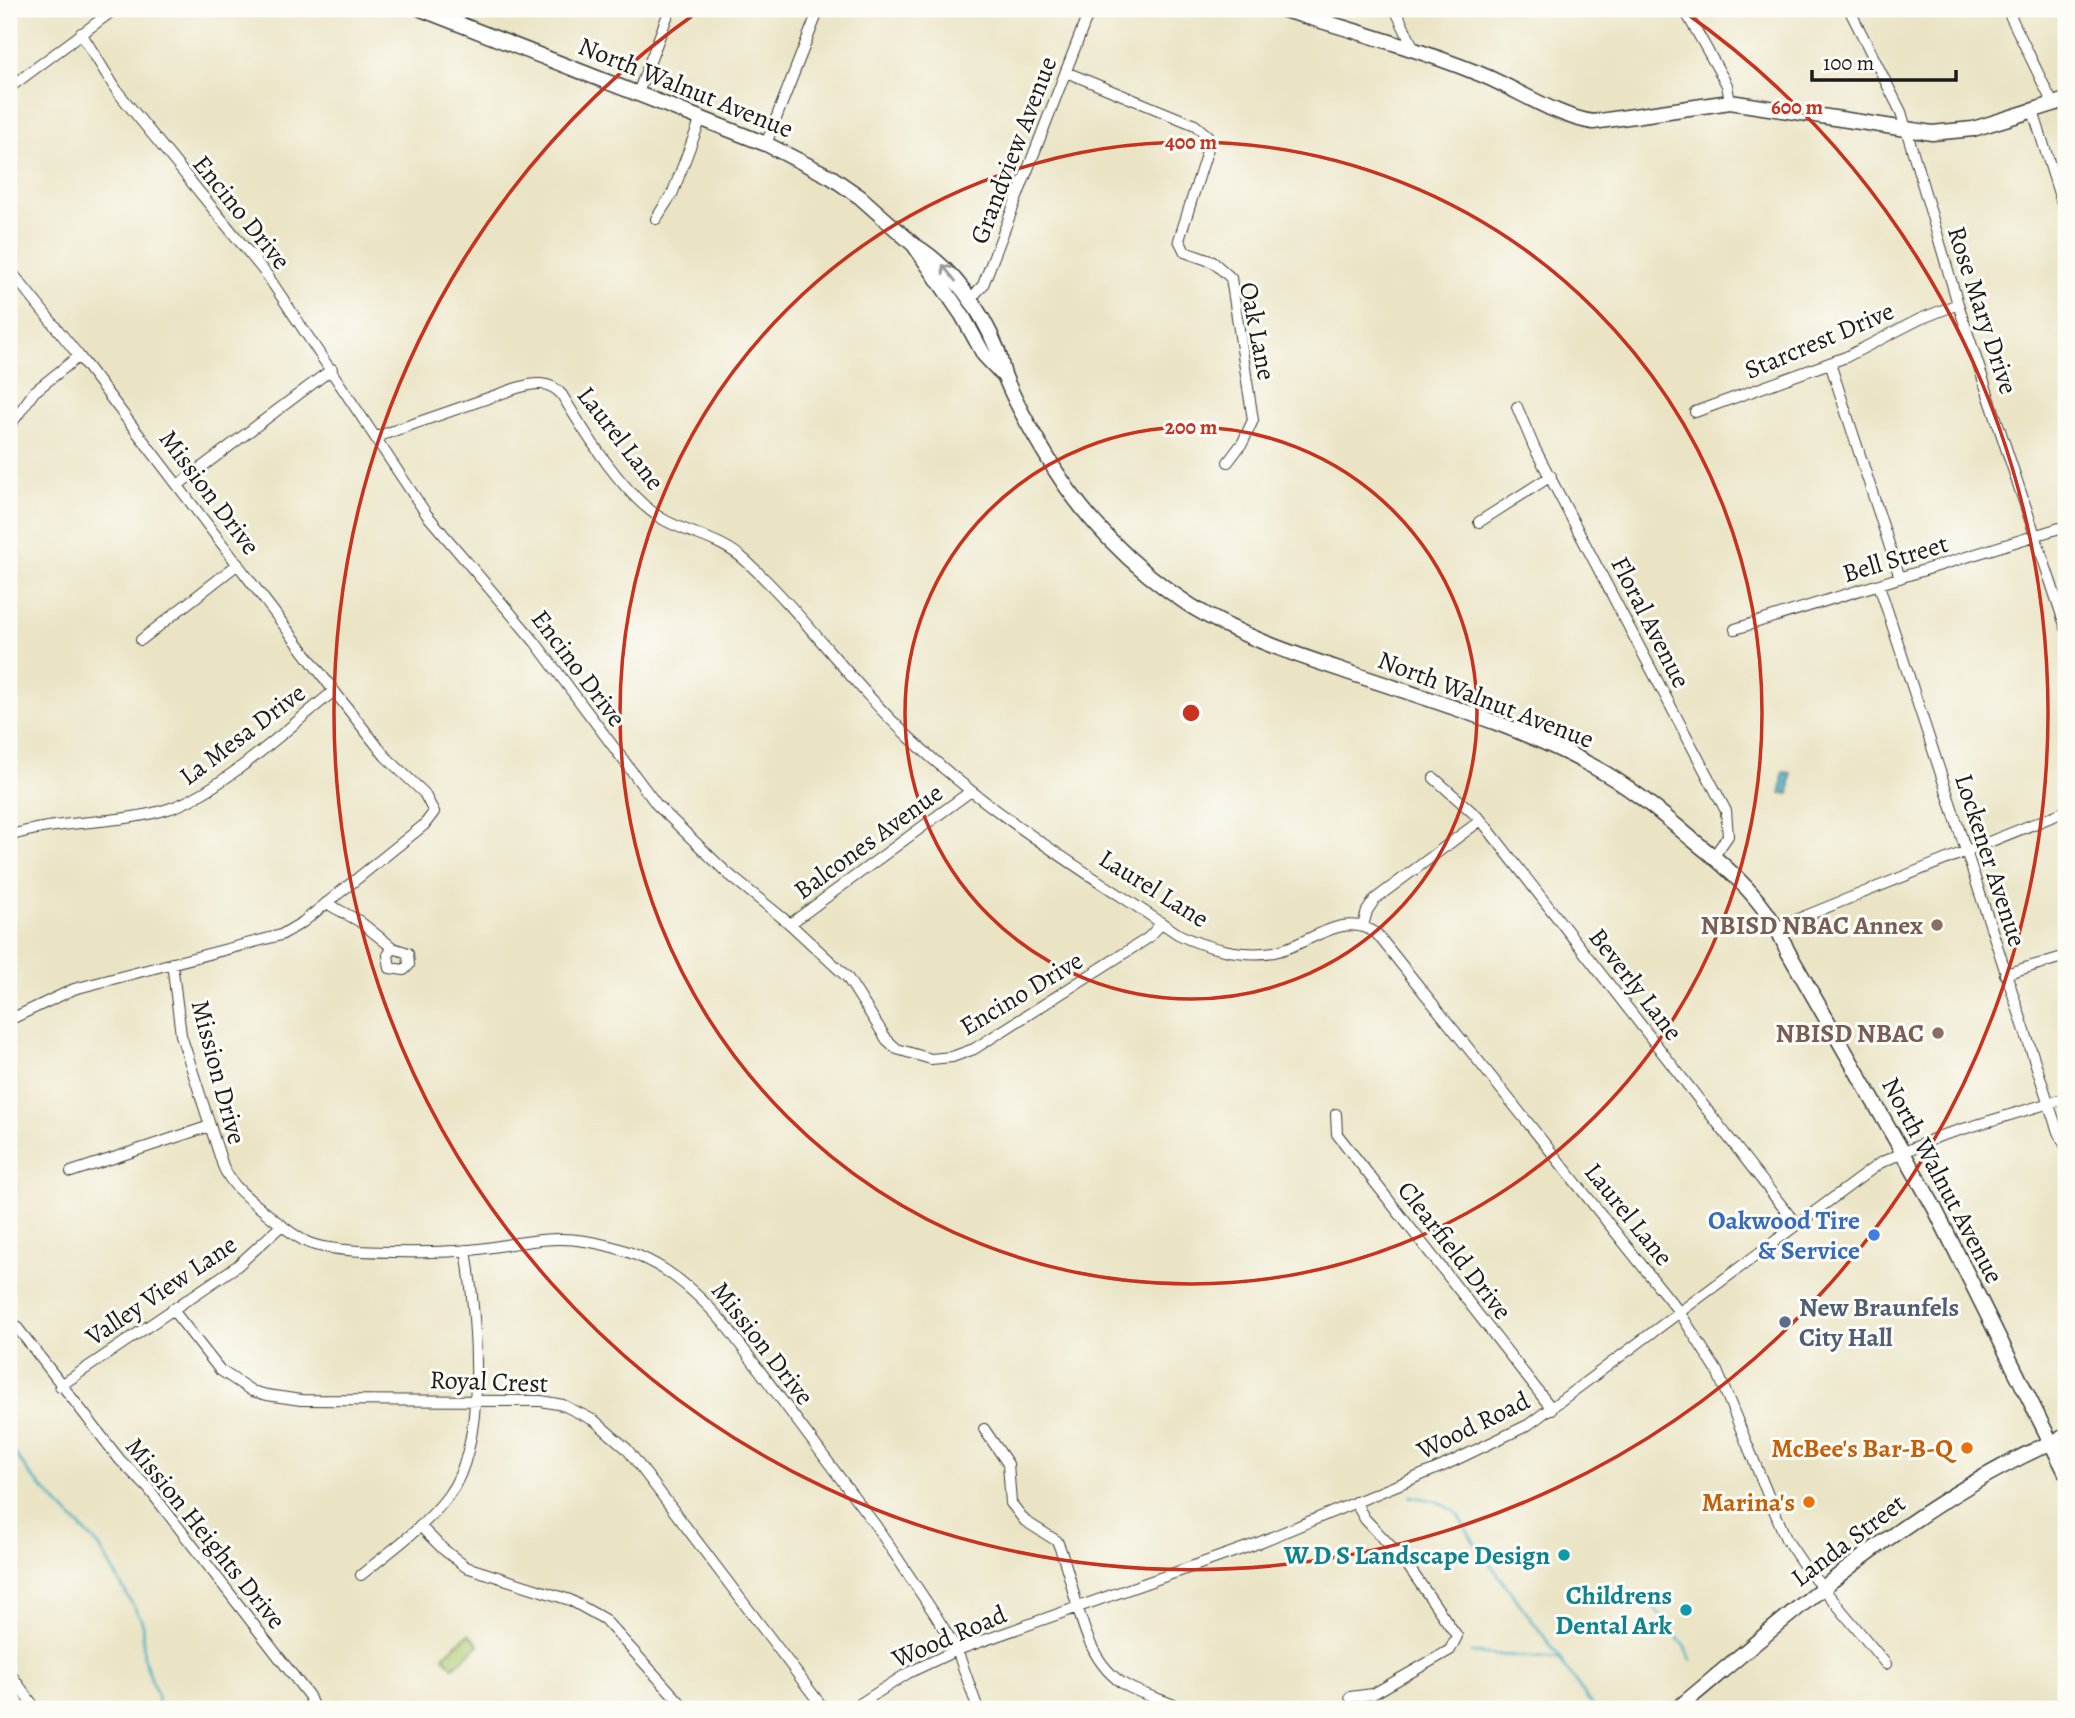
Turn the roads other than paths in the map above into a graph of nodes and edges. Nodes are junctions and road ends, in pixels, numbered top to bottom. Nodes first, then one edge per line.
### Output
1 (115, 9) edge
2 (421, 9) edge
3 (670, 9) edge
4 (819, 9) edge
5 (1090, 9) edge
6 (1281, 9) edge
7 (1395, 9) edge
8 (1684, 9) edge
9 (1849, 9) edge
10 (2007, 9) edge
11 (81, 33) junction
12 (1414, 49) junction
13 (1066, 72) junction
14 (9, 88) edge
15 (638, 93) junction
16 (1730, 102) junction
17 (2060, 102) edge
18 (2033, 111) junction
19 (701, 118) junction
20 (1906, 130) junction
21 (766, 144) junction
22 (2066, 216) edge
23 (656, 219) dead end
24 (914, 245) junction
25 (9, 269) edge
26 (969, 302) junction
27 (1958, 304) junction
28 (79, 356) junction
29 (1830, 363) junction
30 (332, 369) junction
31 (1004, 376) junction
32 (1517, 407) dead end
33 (1695, 412) dead end
34 (9, 427) edge
35 (376, 437) junction
36 (1228, 463) dead end
37 (1551, 476) junction
38 (178, 485) junction
39 (1479, 522) dead end
40 (2066, 526) edge
41 (2036, 536) junction
42 (238, 564) junction
43 (1900, 578) junction
44 (1879, 585) junction
45 (2066, 628) edge
46 (1735, 629) dead end
47 (141, 639) dead end
48 (334, 691) junction
49 (1434, 778) dead end
50 (971, 791) junction
51 (2066, 811) edge
52 (1481, 820) junction
53 (9, 835) edge
54 (1968, 851) junction
55 (1714, 856) junction
56 (326, 903) junction
57 (1162, 923) junction
58 (790, 924) junction
59 (1363, 926) junction
60 (1778, 927) junction
61 (393, 948) dead end
62 (2066, 956) edge
63 (172, 963) junction
64 (2005, 974) junction
65 (9, 1020) edge
66 (2066, 1098) edge
67 (2047, 1103) junction
68 (1336, 1114) dead end
69 (210, 1126) junction
70 (2066, 1146) edge
71 (1903, 1152) junction
72 (71, 1172) dead end
73 (1796, 1224) junction
74 (282, 1225) junction
75 (466, 1250) junction
76 (172, 1309) junction
77 (1680, 1314) junction
78 (9, 1319) edge
79 (60, 1385) junction
80 (473, 1399) junction
81 (1552, 1409) junction
82 (984, 1429) dead end
83 (2066, 1436) edge
84 (2050, 1443) junction
85 (2066, 1473) edge
86 (1355, 1502) junction
87 (420, 1526) junction
88 (361, 1575) dead end
89 (1825, 1587) junction
90 (1080, 1607) junction
91 (957, 1650) junction
92 (1886, 1664) dead end
93 (9, 1672) edge
94 (1350, 1697) dead end
95 (36, 1709) edge
96 (314, 1709) edge
97 (686, 1709) edge
98 (824, 1709) edge
99 (852, 1709) edge
100 (978, 1709) edge
101 (1183, 1709) edge
102 (1677, 1709) edge

1 - 11 street
2 - 15 main road, North Walnut Avenue
3 - 15 street
4 - 21 street
5 - 13 street, Grandview Avenue
6 - 12 main road
7 - 12 street
8 - 16 street
9 - 20 street, Rose Mary Drive
10 - 17 street
11 - 14 street
11 - 30 street, Encino Drive
12 - 16 main road
13 - 26 street, Grandview Avenue
13 - 36 street, Oak Lane
15 - 19 main road, North Walnut Avenue
16 - 20 main road
17 - 18 main road
18 - 20 main road
18 - 22 street
19 - 21 main road, North Walnut Avenue
19 - 23 street
20 - 27 street, Rose Mary Drive
21 - 24 main road, North Walnut Avenue
26 -> 24 main road, North Walnut Avenue
24 - 31 main road, North Walnut Avenue
25 - 28 street, Mission Drive
26 - 31 main road, North Walnut Avenue
27 - 29 street, Starcrest Drive
27 - 41 street, Rose Mary Drive
28 - 34 street
28 - 38 street, Mission Drive
29 - 33 street, Starcrest Drive
29 - 43 street
30 - 35 street, Encino Drive
30 - 38 street
31 - 55 main road, North Walnut Avenue
32 - 37 street, Floral Avenue
35 - 50 street, Laurel Lane
35 - 58 street, Encino Drive
37 - 39 street
37 - 55 street, Floral Avenue
38 - 42 street, Mission Drive
40 - 41 street, Bell Street
41 - 43 street, Bell Street
41 - 45 street, Rose Mary Drive
42 - 47 street
42 - 48 street, Mission Drive
43 - 44 street, Bell Street
44 - 46 street, Bell Street
44 - 54 street, Lockener Avenue
48 - 53 street, La Mesa Drive
48 - 56 street, Mission Drive
49 - 52 street, Beverly Lane
50 - 57 street, Laurel Lane
50 - 58 street, Balcones Avenue
51 - 54 street
52 - 59 street
52 - 73 street, Beverly Lane
54 - 60 street
54 - 64 street, Lockener Avenue
55 - 60 main road, North Walnut Avenue
56 - 61 street
56 - 63 street, Mission Drive
57 - 58 street, Encino Drive
57 - 59 street, Laurel Lane
59 - 77 street, Laurel Lane
60 - 71 main road, North Walnut Avenue
62 - 64 street
63 - 65 street
63 - 69 street, Mission Drive
64 - 67 street, Lockener Avenue
66 - 67 street, Wood Road
67 - 70 street, Lockener Avenue
67 - 71 street, Wood Road
68 - 81 street, Clearfield Drive
69 - 72 street
69 - 74 street, Mission Drive
71 - 73 street, Wood Road
71 - 84 main road, North Walnut Avenue
73 - 77 street, Wood Road
74 - 75 street, Mission Drive
74 - 76 street, Valley View Lane
75 - 80 street
75 - 91 street, Mission Drive
76 - 79 street, Valley View Lane
76 - 80 street, Royal Crest
77 - 81 street, Wood Road
77 - 89 street, Laurel Lane
78 - 79 street, Mission Heights Drive
79 - 96 street, Mission Heights Drive
80 - 87 street
80 - 98 street, Royal Crest
81 - 86 street, Wood Road
82 - 90 street
83 - 84 main road, Landa Street
84 - 85 main road, North Walnut Avenue
84 - 89 main road, Landa Street
86 - 90 street, Wood Road
86 - 94 street
87 - 88 street
87 - 97 street
89 - 92 street, Laurel Lane
89 - 102 main road, Landa Street
90 - 91 street, Wood Road
90 - 101 street
91 - 99 street, Wood Road
91 - 100 street, Mission Drive
93 - 95 street

